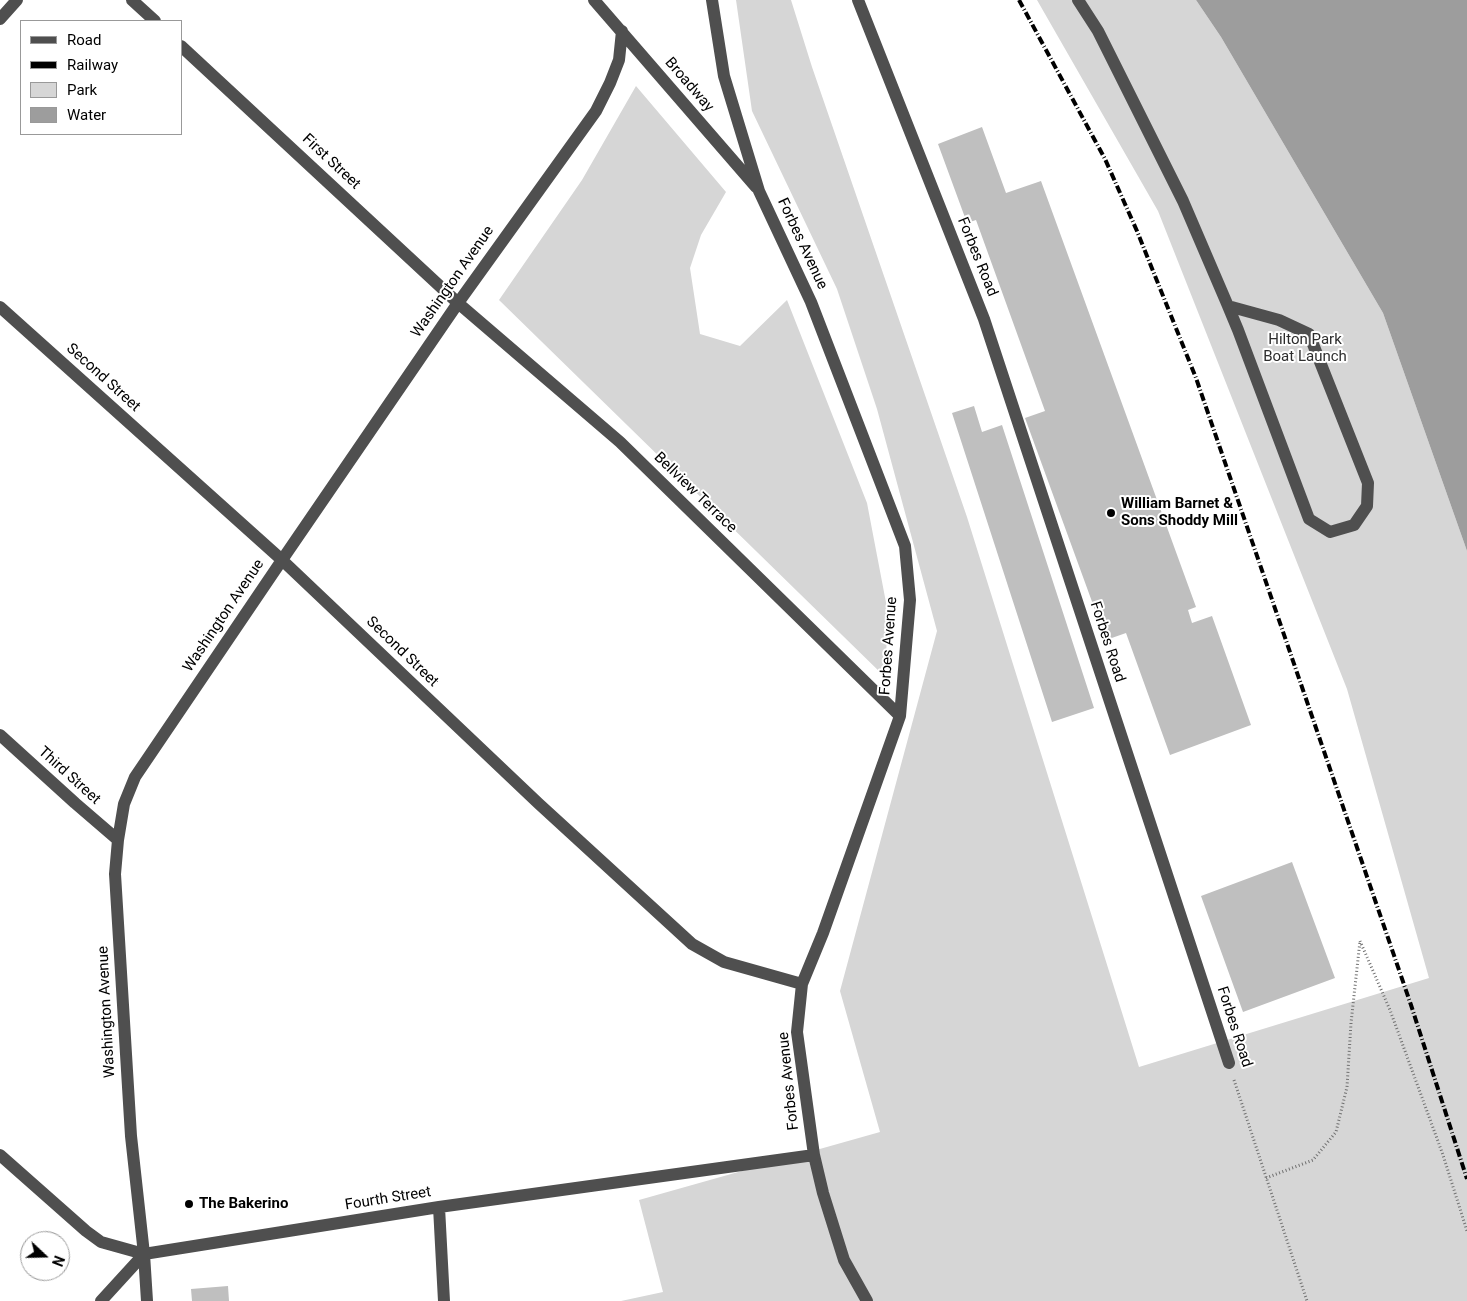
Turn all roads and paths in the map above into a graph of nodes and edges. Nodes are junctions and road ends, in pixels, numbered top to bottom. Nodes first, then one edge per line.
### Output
1 (17, 0) edge
2 (132, 0) edge
3 (594, 0) edge
4 (712, 0) edge
5 (858, 0) edge
6 (1078, 0) edge
7 (0, 19) edge
8 (154, 20) edge
9 (622, 31) junction
10 (182, 47) edge
11 (759, 192) junction
12 (458, 303) junction
13 (1228, 306) junction
14 (0, 307) edge
15 (282, 560) junction
16 (900, 716) junction
17 (0, 735) edge
18 (118, 840) junction
19 (802, 984) junction
20 (1228, 1063) joint
21 (0, 1155) edge
22 (814, 1155) junction
23 (1266, 1178) junction
24 (440, 1207) junction
25 (1467, 1232) edge
26 (144, 1254) junction
27 (101, 1301) edge
28 (147, 1301) edge
29 (444, 1301) edge
30 (867, 1301) edge
31 (1307, 1301) edge

1 - 7 street
2 - 8 street
3 - 9 street, Broadway
4 - 11 street, Forbes Avenue
5 - 20 street, Forbes Road
6 - 13 street
9 - 11 street, Broadway
9 - 12 street, Washington Avenue
10 - 12 street, First Street
11 - 16 street, Forbes Avenue
12 - 15 street, Washington Avenue
12 - 16 street, Bellview Terrace
13 - 13 street
14 - 15 street, Second Street
15 - 18 street, Washington Avenue
15 - 19 street, Second Street
16 - 19 street, Forbes Avenue
17 - 18 street, Third Street
18 - 26 street, Washington Avenue
19 - 22 street, Forbes Avenue
20 - 23 path, Forbes Road
21 - 26 street, Fourth Street
22 - 24 street, Fourth Street
22 - 30 street, Forbes Avenue
23 - 25 path
23 - 31 path, Forbes Road
24 - 26 street, Fourth Street
24 - 29 street
26 - 27 street
26 - 28 street, Washington Avenue

